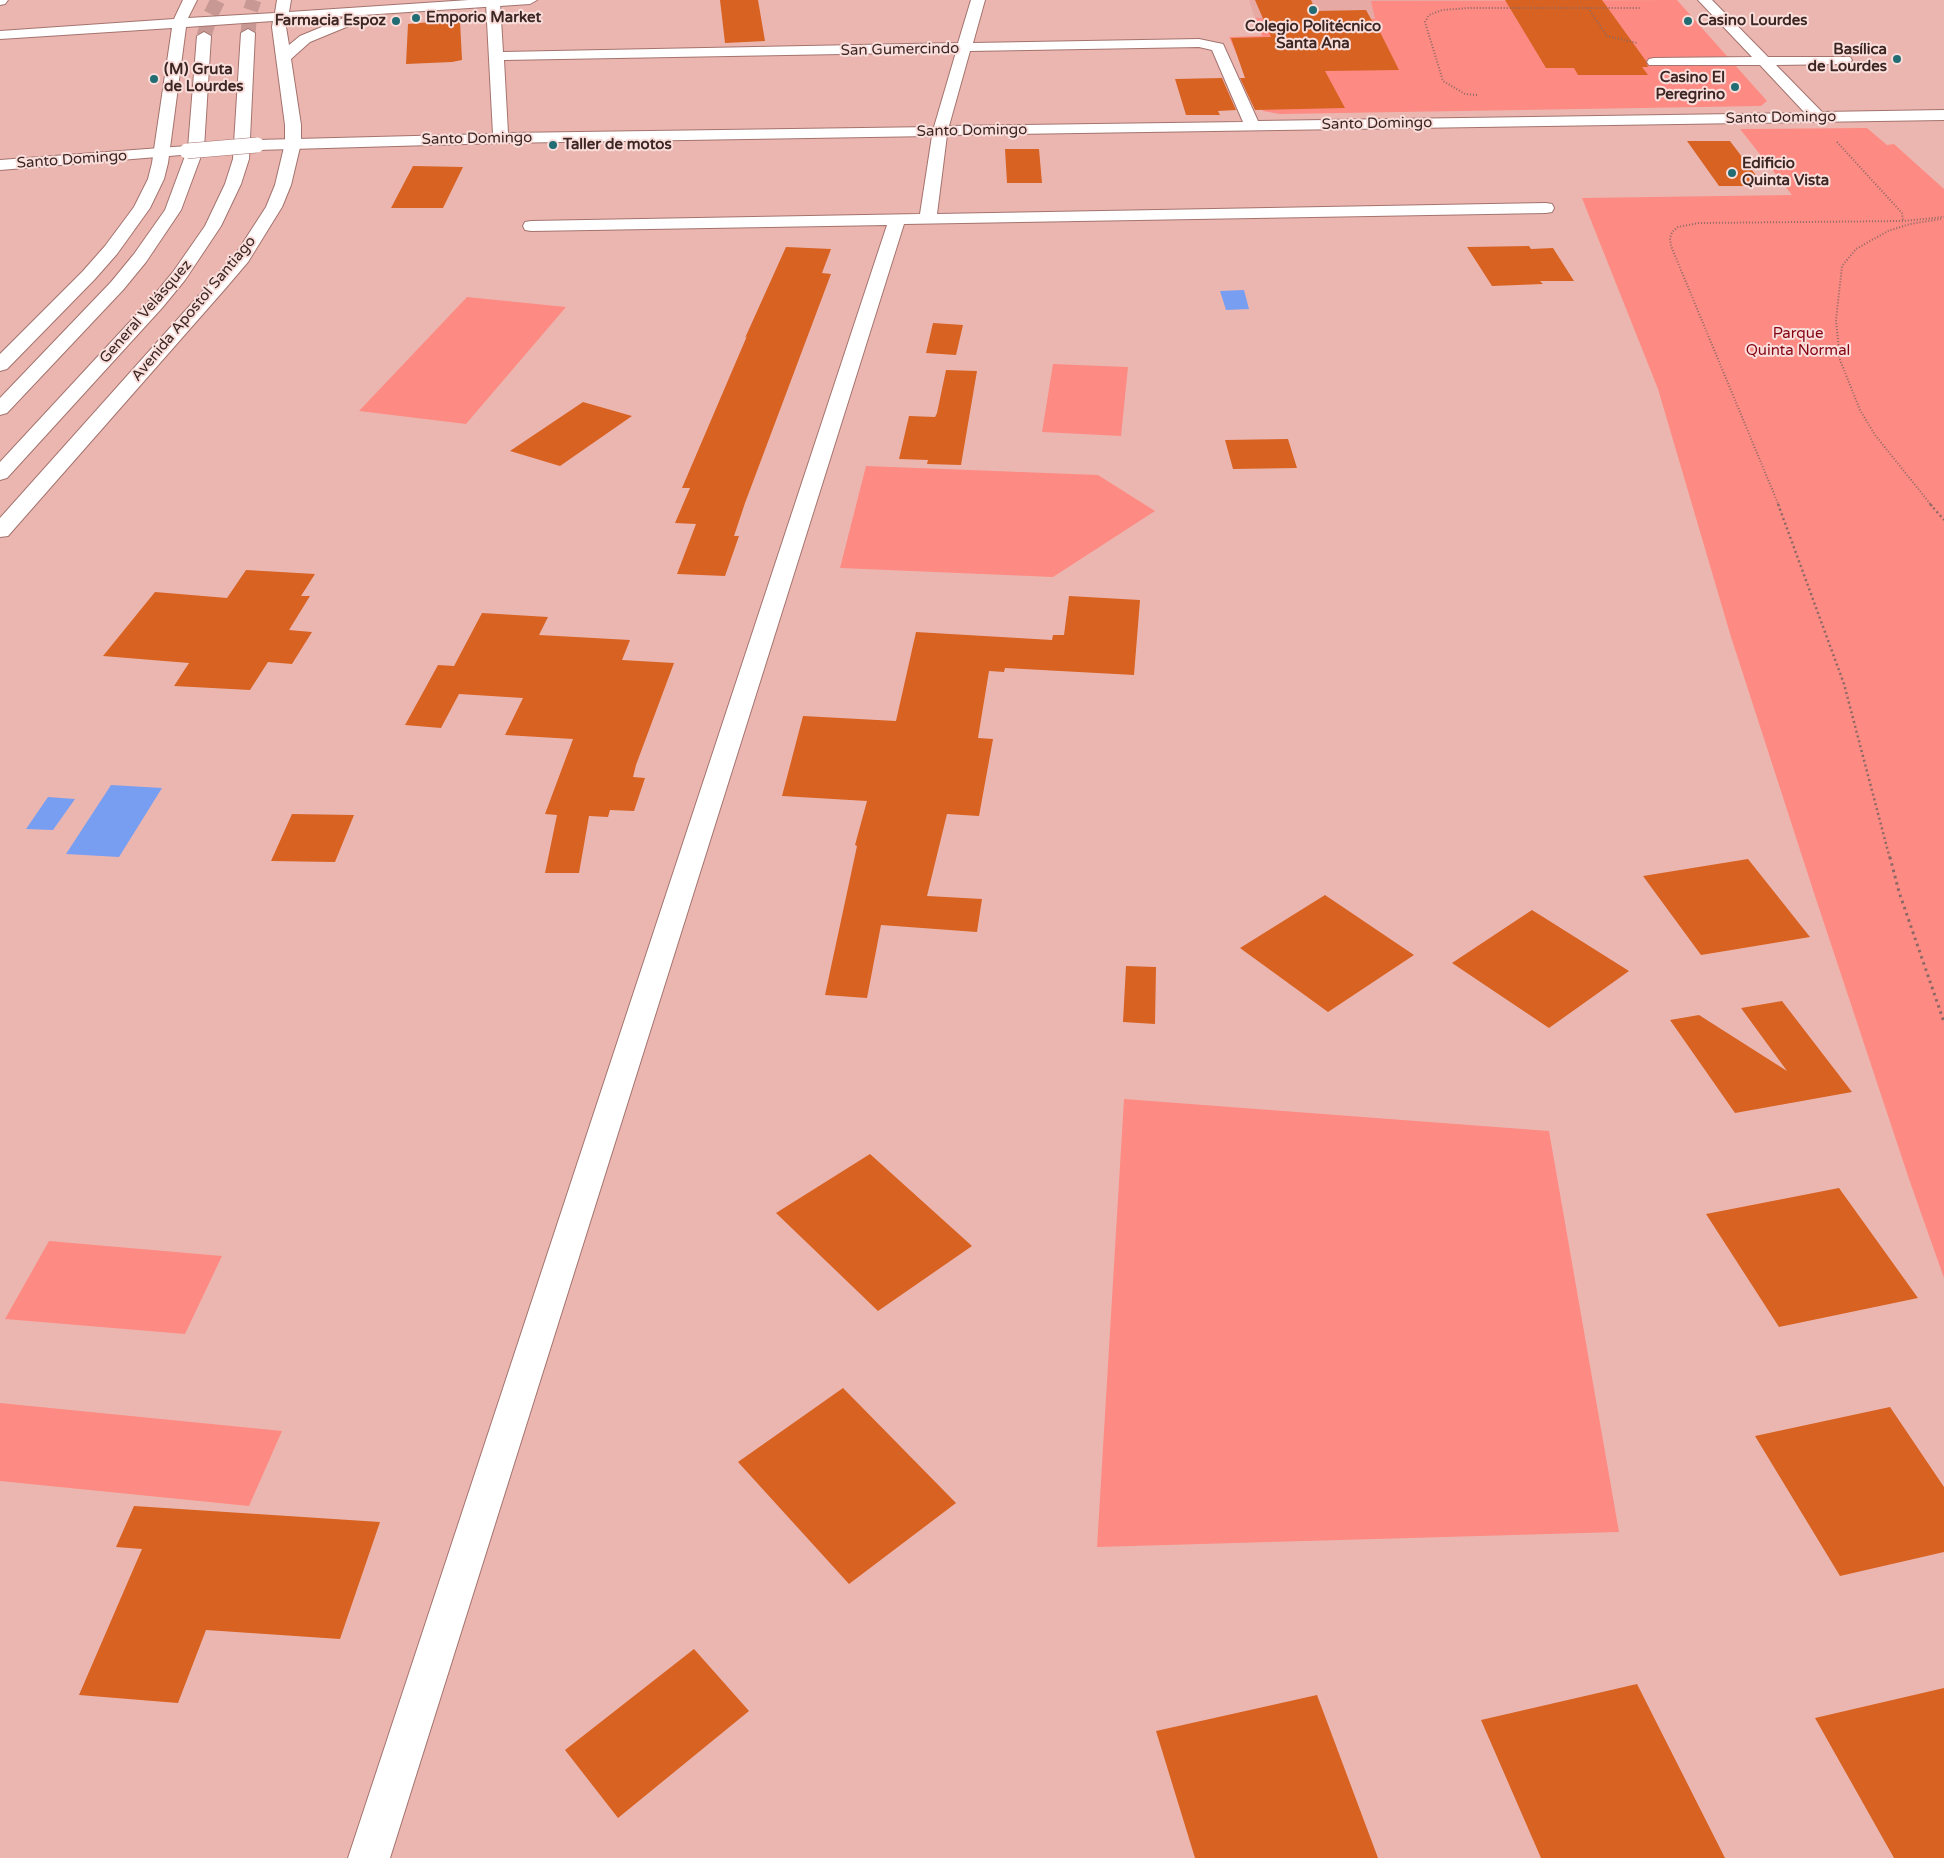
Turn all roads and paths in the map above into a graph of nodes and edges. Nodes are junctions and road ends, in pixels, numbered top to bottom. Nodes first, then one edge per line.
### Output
1 (190, 0) edge
2 (284, 0) edge
3 (530, 0) edge
4 (978, 0) edge
5 (1705, 0) edge
6 (493, 2) junction
7 (1588, 8) junction
8 (1642, 8) dead end
9 (394, 9) junction
10 (280, 16) junction
11 (180, 24) junction
12 (248, 33) tunnel mouth
13 (0, 35) edge
14 (204, 36) tunnel mouth
15 (962, 49) junction
16 (496, 56) junction
17 (284, 58) junction
18 (1763, 60) junction
19 (1845, 60) dead end
20 (1654, 62) joint
21 (1479, 95) dead end
22 (1944, 115) edge
23 (1819, 118) junction
24 (1252, 126) junction
25 (940, 131) junction
26 (501, 138) junction
27 (292, 143) junction
28 (162, 153) junction
29 (0, 165) edge
30 (1546, 208) dead end
31 (1944, 218) edge
32 (928, 219) junction
33 (897, 220) junction
34 (1903, 221) junction
35 (531, 226) dead end
36 (0, 365) edge
37 (0, 409) edge
38 (0, 474) edge
39 (1944, 520) edge
40 (0, 532) edge
41 (1944, 1022) edge
42 (370, 1858) edge

1 - 11 main road
2 - 10 main road, Avenida Apostol Santiago
3 - 6 main road
4 - 15 main road
5 - 18 main road
6 - 9 main road
6 - 16 main road
7 - 8 path
7 - 20 path
7 - 21 path
9 - 10 main road
9 - 17 main road
10 - 11 main road
10 - 17 main road, Avenida Apostol Santiago
11 - 13 main road
11 - 28 main road
12 - 38 main road, General Velásquez
14 - 37 main road
15 - 16 main road, San Gumercindo
15 - 24 main road, San Gumercindo
15 - 25 main road
16 - 26 main road
17 - 27 main road, Avenida Apostol Santiago
18 - 19 main road
18 - 20 main road
18 - 23 main road
22 - 23 main road, Santo Domingo
23 - 24 main road, Santo Domingo
23 - 34 path
24 - 25 main road, Santo Domingo
25 - 26 main road, Santo Domingo
25 - 32 main road
26 - 27 main road, Santo Domingo
27 - 28 main road, Santo Domingo, bridge
27 - 40 main road, Avenida Apostol Santiago
28 - 29 main road, Santo Domingo
28 - 36 main road
30 - 32 main road
31 - 34 path
31 - 39 path
32 - 33 main road
33 - 35 main road
33 - 42 main road
34 - 41 path

